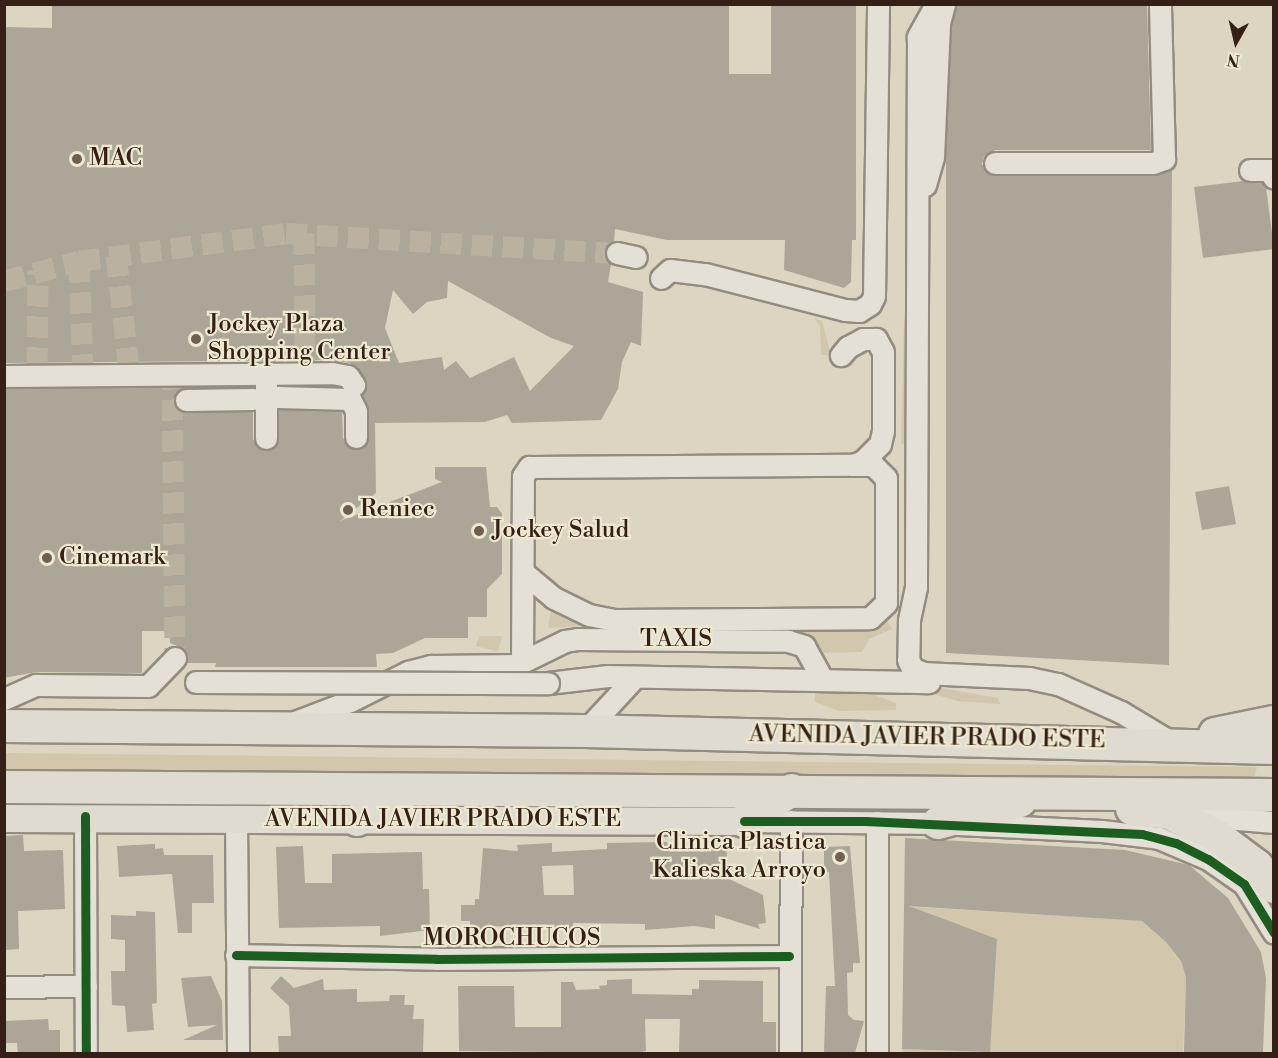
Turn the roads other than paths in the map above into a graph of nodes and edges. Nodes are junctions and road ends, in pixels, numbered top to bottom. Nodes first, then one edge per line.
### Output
1 (878, 4) edge
2 (936, 4) edge
3 (944, 4) edge
4 (1160, 4) edge
5 (995, 163) dead end
6 (1250, 170) dead end
7 (1274, 178) edge
8 (918, 209) junction
9 (661, 278) dead end
10 (841, 355) dead end
11 (266, 373) junction
12 (4, 376) edge
13 (354, 385) dead end
14 (278, 397) dead end
15 (253, 399) dead end
16 (186, 400) dead end
17 (356, 437) dead end
18 (266, 438) dead end
19 (917, 443) junction
20 (853, 465) junction
21 (886, 529) junction
22 (524, 573) junction
23 (909, 621) junction
24 (516, 665) junction
25 (608, 676) junction
26 (635, 677) junction
27 (1030, 678) junction
28 (822, 679) junction
29 (4, 699) edge
30 (1274, 722) edge
31 (4, 726) edge
32 (280, 728) junction
33 (585, 731) junction
34 (1174, 744) junction
35 (1274, 748) edge
36 (4, 787) edge
37 (408, 790) junction
38 (792, 790) junction
39 (1050, 791) junction
40 (1274, 795) edge
41 (1169, 813) junction
42 (85, 816) junction
43 (4, 818) edge
44 (236, 819) junction
45 (357, 820) junction
46 (744, 821) junction
47 (791, 821) junction
48 (877, 822) junction
49 (1274, 822) edge
50 (938, 824) junction
51 (1274, 887) edge
52 (1274, 933) edge
53 (236, 955) junction
54 (789, 956) junction
55 (86, 986) junction
56 (4, 987) edge
57 (86, 1053) edge
58 (238, 1053) edge
59 (790, 1053) edge
60 (877, 1053) edge

1 - 9 street
2 - 8 street
3 - 8 street
4 - 5 street
6 - 7 street
8 - 19 street
10 - 20 street
11 - 12 street
11 - 13 street
11 - 18 street
14 - 17 street
15 - 16 street
19 - 21 street
19 - 23 street
20 - 21 street
20 - 22 street
21 - 22 street
21 - 23 street
22 - 24 street
23 - 27 street
24 - 25 street
24 - 28 street, TAXIS
24 - 32 street
25 - 26 street
25 - 29 street, bridge
26 - 28 street
26 - 33 street
27 - 28 street
27 - 34 street
30 - 34 highway
31 - 32 highway, AVENIDA JAVIER PRADO ESTE
32 - 33 highway, AVENIDA JAVIER PRADO ESTE
33 - 34 highway, AVENIDA JAVIER PRADO ESTE
34 - 35 highway, AVENIDA JAVIER PRADO ESTE
36 - 37 highway, AVENIDA JAVIER PRADO ESTE
37 - 38 highway, AVENIDA JAVIER PRADO ESTE
37 - 45 highway
38 - 39 highway, AVENIDA JAVIER PRADO ESTE
38 - 46 highway
39 - 40 highway, AVENIDA JAVIER PRADO ESTE
39 - 41 highway
39 - 50 highway
41 - 49 street
41 - 51 highway
42 - 43 main road, AVENIDA JAVIER PRADO ESTE
42 - 44 main road, AVENIDA JAVIER PRADO ESTE
42 - 55 street
44 - 45 main road, AVENIDA JAVIER PRADO ESTE
44 - 53 street
45 - 46 main road, AVENIDA JAVIER PRADO ESTE
46 - 47 street, AVENIDA JAVIER PRADO ESTE
47 - 48 street, AVENIDA JAVIER PRADO ESTE
47 - 54 street
48 - 50 street, AVENIDA JAVIER PRADO ESTE
48 - 60 street
50 - 52 street, AVENIDA JAVIER PRADO ESTE
53 - 54 street, MOROCHUCOS
53 - 58 street
54 - 59 street
55 - 56 street
55 - 57 street

